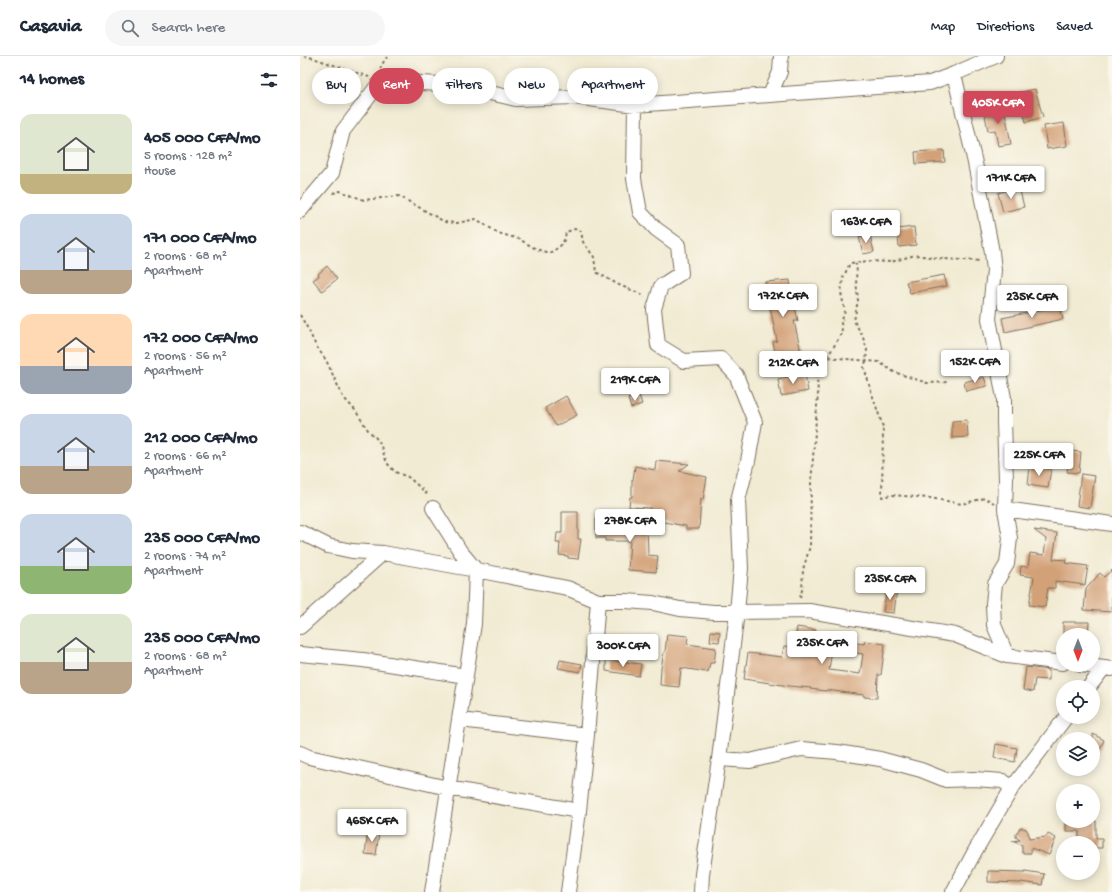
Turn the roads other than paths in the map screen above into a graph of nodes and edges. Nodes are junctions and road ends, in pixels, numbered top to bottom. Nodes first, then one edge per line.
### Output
1 (781, 56) edge
2 (996, 56) edge
3 (954, 74) junction
4 (770, 95) junction
5 (635, 105) junction
6 (300, 211) edge
7 (433, 508) road end
8 (1005, 509) junction
9 (1112, 524) edge
10 (300, 532) edge
11 (383, 553) junction
12 (476, 570) junction
13 (598, 601) junction
14 (737, 612) junction
15 (300, 627) edge
16 (300, 654) edge
17 (1007, 656) junction
18 (1056, 661) edge
19 (1108, 669) edge
20 (466, 676) junction
21 (1096, 680) edge
22 (1112, 682) edge
23 (460, 720) junction
24 (1061, 724) edge
25 (588, 735) junction
26 (300, 753) edge
27 (718, 759) junction
28 (448, 788) junction
29 (1012, 788) junction
30 (579, 811) junction
31 (432, 892) edge
32 (568, 892) edge
33 (701, 892) edge
34 (953, 892) edge

1 - 4 street
2 - 3 street
3 - 4 street
3 - 8 street
4 - 5 street
5 - 6 street
5 - 14 street
7 - 12 street
8 - 9 street
8 - 17 street
10 - 11 street
11 - 12 street
11 - 15 street
12 - 13 street
12 - 20 street
13 - 14 street
13 - 25 street
14 - 17 street
14 - 27 street
16 - 20 street
17 - 18 street
19 - 21 street
19 - 22 street
20 - 23 street
23 - 25 street
23 - 28 street
24 - 29 street
25 - 30 street
26 - 28 street
27 - 29 street
27 - 33 street
28 - 30 street
28 - 31 street
29 - 34 street
30 - 32 street

